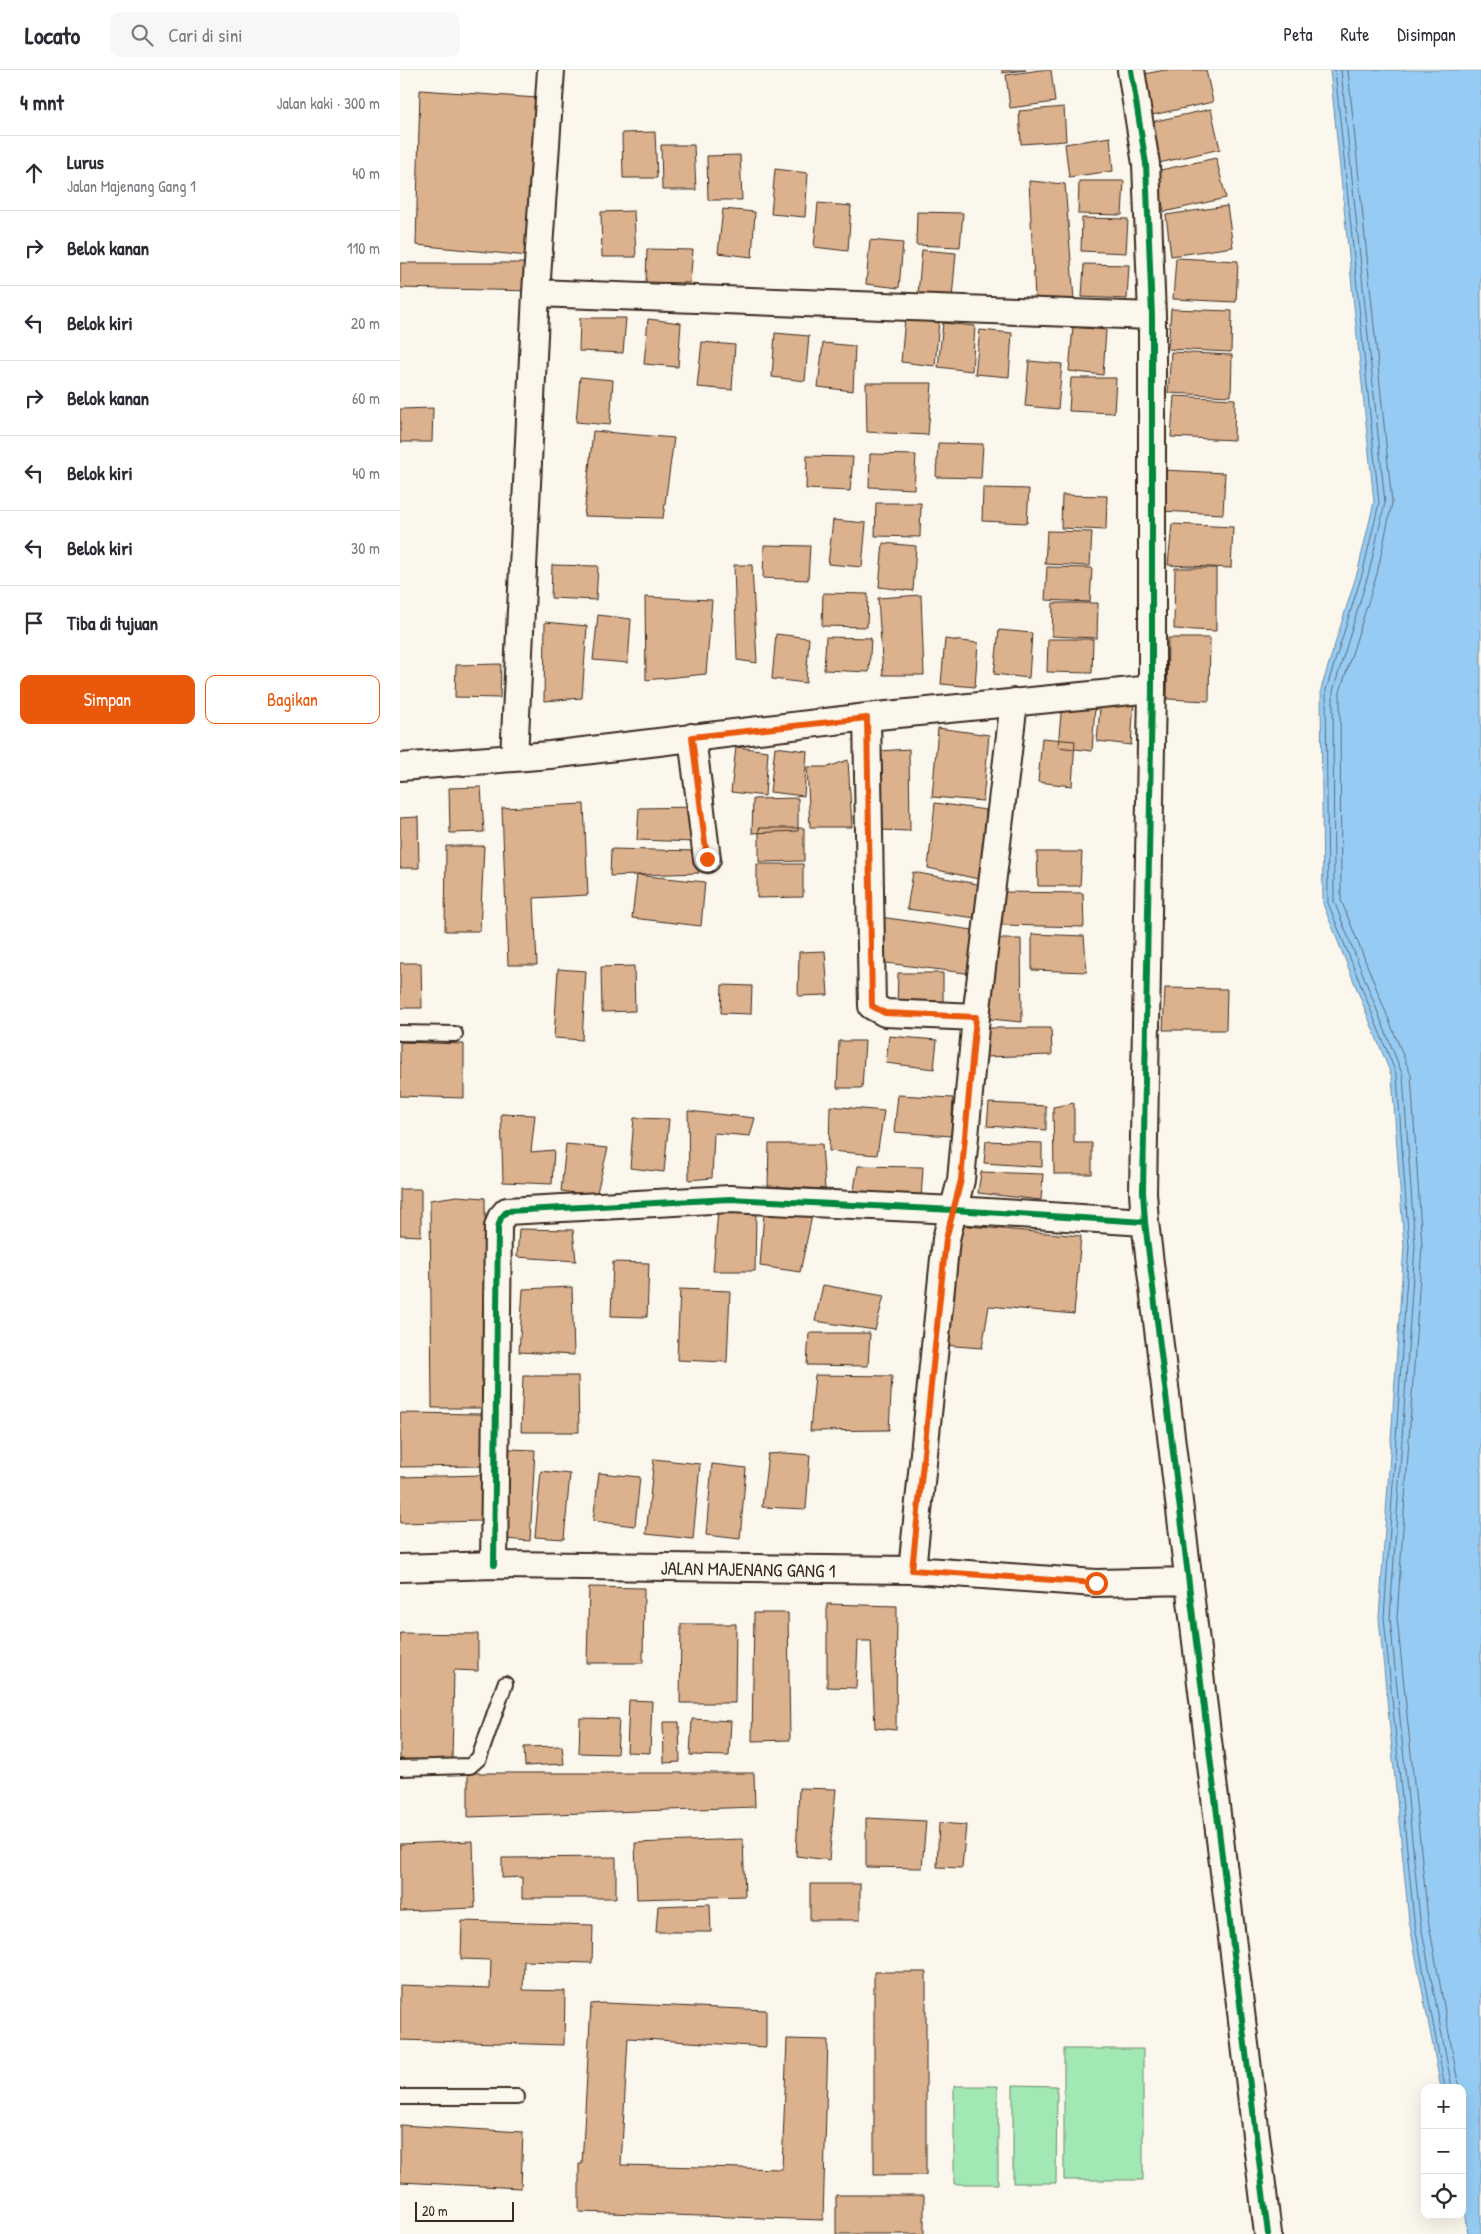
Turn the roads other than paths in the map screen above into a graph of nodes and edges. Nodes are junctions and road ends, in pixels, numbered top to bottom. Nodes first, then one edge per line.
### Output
1 (551, 70) edge
2 (1131, 70) edge
3 (536, 293) junction
4 (1152, 316) junction
5 (1152, 689) junction
6 (1014, 702) junction
7 (867, 718) junction
8 (692, 737) junction
9 (514, 758) junction
10 (400, 767) edge
11 (707, 859) dead end
12 (976, 1017) junction
13 (400, 1033) edge
14 (455, 1034) dead end
15 (954, 1210) junction
16 (1144, 1222) junction
17 (494, 1565) junction
18 (400, 1568) edge
19 (912, 1570) junction
20 (1189, 1581) junction
21 (505, 1684) dead end
22 (400, 1768) edge
23 (400, 2097) edge
24 (517, 2097) dead end
25 (1268, 2234) edge

1 - 3 street
2 - 4 street
3 - 4 street
3 - 9 street
4 - 5 street
5 - 6 street
5 - 16 street
6 - 7 street
6 - 12 street
7 - 8 street
7 - 12 street
8 - 9 street
8 - 11 street
9 - 10 street
12 - 15 street
13 - 14 lane
15 - 16 street
15 - 17 street
15 - 19 street
16 - 20 street
17 - 18 street, JALAN MAJENANG GANG 1
17 - 19 street, JALAN MAJENANG GANG 1
19 - 20 street, JALAN MAJENANG GANG 1
20 - 25 street
21 - 22 lane
23 - 24 lane

